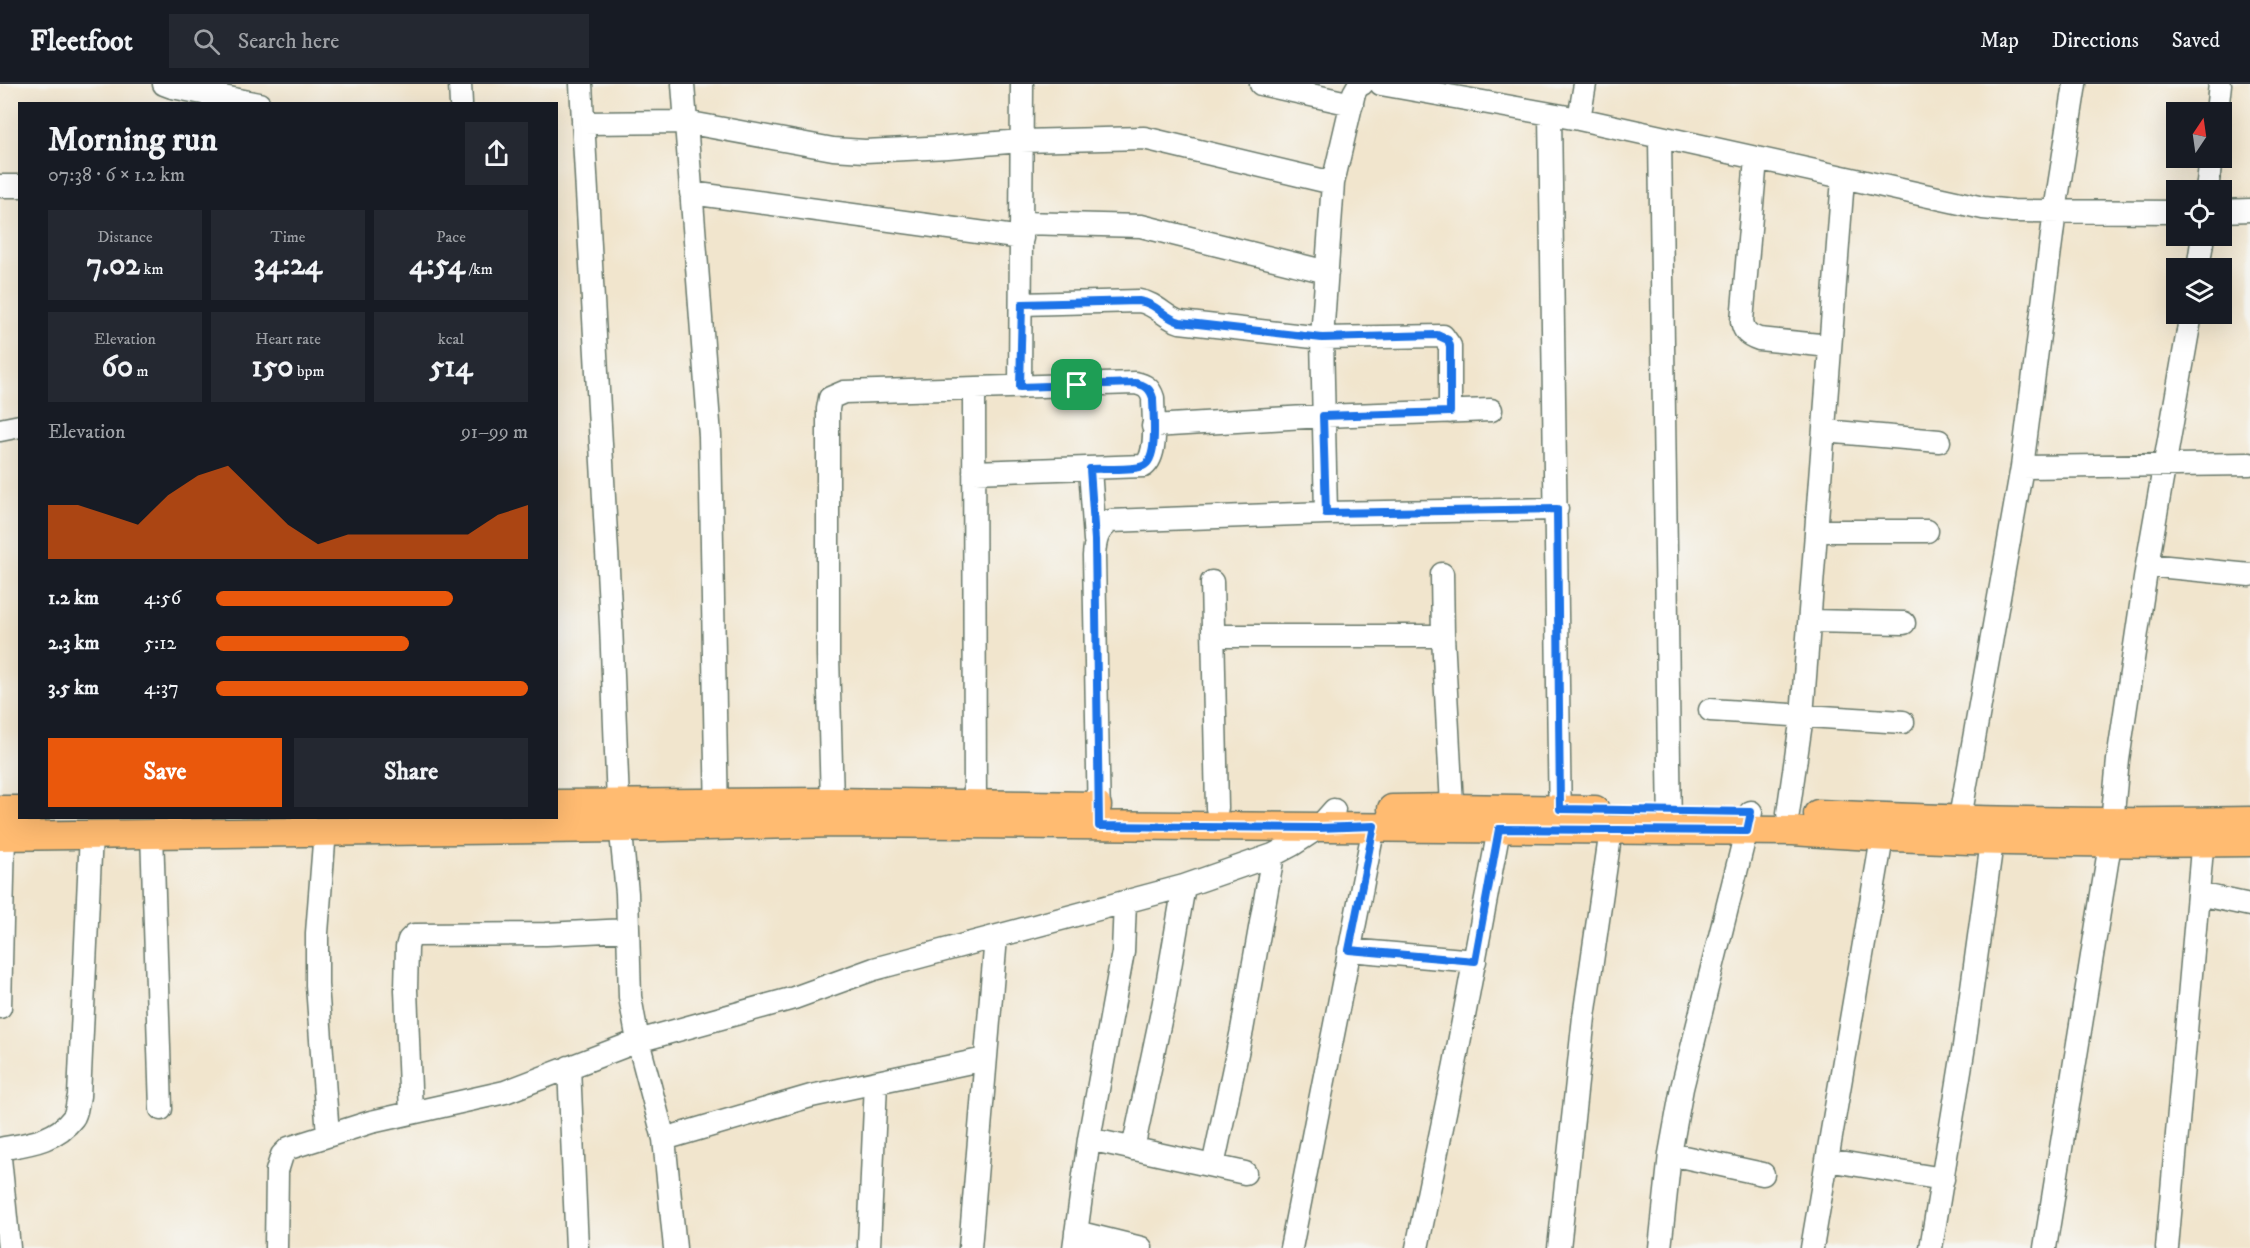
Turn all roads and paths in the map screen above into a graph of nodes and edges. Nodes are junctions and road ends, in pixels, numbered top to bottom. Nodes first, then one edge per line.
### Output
1 (164, 84) edge
2 (460, 84) edge
3 (580, 84) edge
4 (683, 84) edge
5 (1022, 84) edge
6 (1261, 84) edge
7 (1384, 84) edge
8 (1586, 84) edge
9 (2075, 84) edge
10 (2220, 84) edge
11 (1357, 94) edge
12 (249, 102) edge
13 (461, 102) edge
14 (2218, 102) edge
15 (1550, 114) junction
16 (1579, 119) junction
17 (685, 122) junction
18 (583, 123) junction
19 (1660, 138) junction
20 (1021, 141) junction
21 (1756, 159) junction
22 (1843, 179) junction
23 (1334, 183) junction
24 (0, 186) edge
25 (18, 186) edge
26 (691, 193) junction
27 (2250, 210) edge
28 (2055, 211) junction
29 (2232, 211) edge
30 (2166, 212) edge
31 (1022, 230) junction
32 (1327, 272) junction
33 (1022, 304) junction
34 (2189, 324) edge
35 (1322, 338) junction
36 (1830, 346) junction
37 (1020, 387) junction
38 (974, 389) junction
39 (1491, 410) dead end
40 (1450, 412) junction
41 (1323, 416) junction
42 (18, 426) edge
43 (1153, 426) junction
44 (0, 430) edge
45 (1824, 431) junction
46 (1938, 441) dead end
47 (2250, 464) edge
48 (2164, 466) junction
49 (2022, 467) junction
50 (1090, 469) junction
51 (974, 472) junction
52 (1557, 509) junction
53 (1326, 513) junction
54 (1817, 531) junction
55 (1928, 531) dead end
56 (1095, 540) junction
57 (2147, 565) junction
58 (1442, 574) dead end
59 (2250, 575) edge
60 (1212, 582) dead end
61 (1809, 621) junction
62 (1904, 623) dead end
63 (1214, 636) junction
64 (1443, 636) junction
65 (1710, 710) dead end
66 (1802, 716) junction
67 (1903, 722) dead end
68 (832, 802) junction
69 (558, 804) edge
70 (1217, 808) junction
71 (18, 812) edge
72 (1788, 813) junction
73 (718, 814) junction
74 (975, 814) junction
75 (620, 816) junction
76 (1099, 816) junction
77 (558, 818) edge
78 (1452, 818) junction
79 (531, 819) edge
80 (1326, 819) junction
81 (1560, 819) junction
82 (1670, 820) junction
83 (2250, 821) edge
84 (1749, 822) junction
85 (412, 823) edge
86 (1374, 826) junction
87 (1, 827) edge
88 (1499, 829) junction
89 (325, 830) junction
90 (1611, 830) junction
91 (1957, 830) junction
92 (2203, 832) junction
93 (152, 833) junction
94 (2111, 833) junction
95 (92, 834) junction
96 (1882, 838) junction
97 (1992, 842) junction
98 (2250, 843) edge
99 (1273, 855) junction
100 (1184, 886) junction
101 (2198, 894) junction
102 (1125, 902) junction
103 (2250, 905) edge
104 (627, 930) junction
105 (996, 937) junction
106 (1349, 950) junction
107 (1475, 961) junction
108 (0, 1007) edge
109 (638, 1041) junction
110 (985, 1059) junction
111 (569, 1067) junction
112 (876, 1082) junction
113 (161, 1109) dead end
114 (411, 1113) junction
115 (328, 1136) junction
116 (664, 1139) junction
117 (1089, 1139) junction
118 (0, 1149) edge
119 (1133, 1149) junction
120 (1670, 1154) junction
121 (0, 1158) edge
122 (1827, 1160) junction
123 (1213, 1166) junction
124 (1245, 1173) dead end
125 (1763, 1174) dead end
126 (1943, 1179) junction
127 (2, 1196) edge
128 (1075, 1240) edge
129 (869, 1246) dead end
130 (9, 1248) edge
131 (276, 1248) edge
132 (577, 1248) edge
133 (675, 1248) edge
134 (970, 1248) edge
135 (1141, 1248) edge
136 (1291, 1248) edge
137 (1416, 1248) edge
138 (1559, 1248) edge
139 (1660, 1248) edge
140 (1812, 1248) edge
141 (1931, 1248) edge
142 (2045, 1248) edge
143 (2167, 1248) edge

1 - 12 street
2 - 13 street
3 - 18 street
4 - 17 street
5 - 20 street
6 - 11 street
7 - 15 street
8 - 16 street
9 - 28 street
10 - 14 street
11 - 23 street
15 - 16 street
15 - 52 street
16 - 19 street
17 - 18 street
17 - 20 street
17 - 26 street
18 - 75 street
19 - 21 street
19 - 82 street
20 - 23 street
20 - 31 street
21 - 22 street
21 - 36 street
22 - 28 street
22 - 36 street
23 - 32 street
24 - 25 street
26 - 31 street
26 - 73 street
27 - 29 street
28 - 30 street
28 - 49 street
31 - 32 street
31 - 33 street
32 - 35 street
33 - 35 street
33 - 37 street
34 - 48 street
35 - 40 street
35 - 41 street
36 - 45 street
37 - 38 street
37 - 43 street
38 - 51 street
38 - 68 street
39 - 40 street
40 - 41 street
41 - 43 street
41 - 53 street
42 - 44 street
43 - 50 street
45 - 46 street
45 - 54 street
47 - 48 street
48 - 49 street
48 - 57 street
49 - 91 street
50 - 51 street
50 - 56 street
51 - 74 street
52 - 53 street
52 - 81 street
53 - 56 street
54 - 55 street
54 - 61 street
56 - 76 street
57 - 59 street
57 - 94 street
58 - 64 street
60 - 63 street
61 - 62 street
61 - 66 street
63 - 64 street
63 - 70 street
64 - 78 street
65 - 66 street
66 - 67 street
66 - 72 street
68 - 73 main road
68 - 74 main road
69 - 75 main road
70 - 76 main road
70 - 80 main road
71 - 87 main road
72 - 84 main road
72 - 91 main road
73 - 74 main road
73 - 75 main road
74 - 76 main road
75 - 77 main road
75 - 104 street
76 - 80 main road
78 - 80 main road
78 - 81 main road
78 - 86 main road
78 - 88 main road
79 - 85 main road
80 - 86 main road
80 - 99 street
81 - 82 main road
81 - 88 main road
81 - 90 main road
82 - 84 main road
82 - 90 main road
83 - 92 main road
84 - 96 main road
84 - 120 street
85 - 89 main road
86 - 106 street
87 - 95 main road
87 - 108 street
88 - 107 street
89 - 93 main road
89 - 115 street
90 - 138 street
91 - 94 main road
91 - 96 main road
91 - 97 main road
92 - 94 main road
92 - 98 main road
92 - 101 street
93 - 95 main road
93 - 113 street
94 - 97 main road
94 - 142 street
95 - 118 street
96 - 122 street
97 - 126 street
99 - 100 street
99 - 123 street
100 - 102 street
100 - 119 street
101 - 103 street
101 - 143 street
102 - 105 street
102 - 117 street
104 - 109 street
104 - 114 street
105 - 109 street
105 - 110 street
106 - 107 street
106 - 136 street
107 - 137 street
109 - 111 street
109 - 116 street
110 - 112 street
110 - 134 street
111 - 114 street
111 - 132 street
112 - 116 street
112 - 129 street
114 - 115 street
115 - 131 street
116 - 133 street
117 - 119 street
117 - 128 street
119 - 123 street
120 - 125 street
120 - 139 street
121 - 127 street
122 - 126 street
122 - 140 street
123 - 124 street
126 - 141 street
127 - 130 street
128 - 135 street

